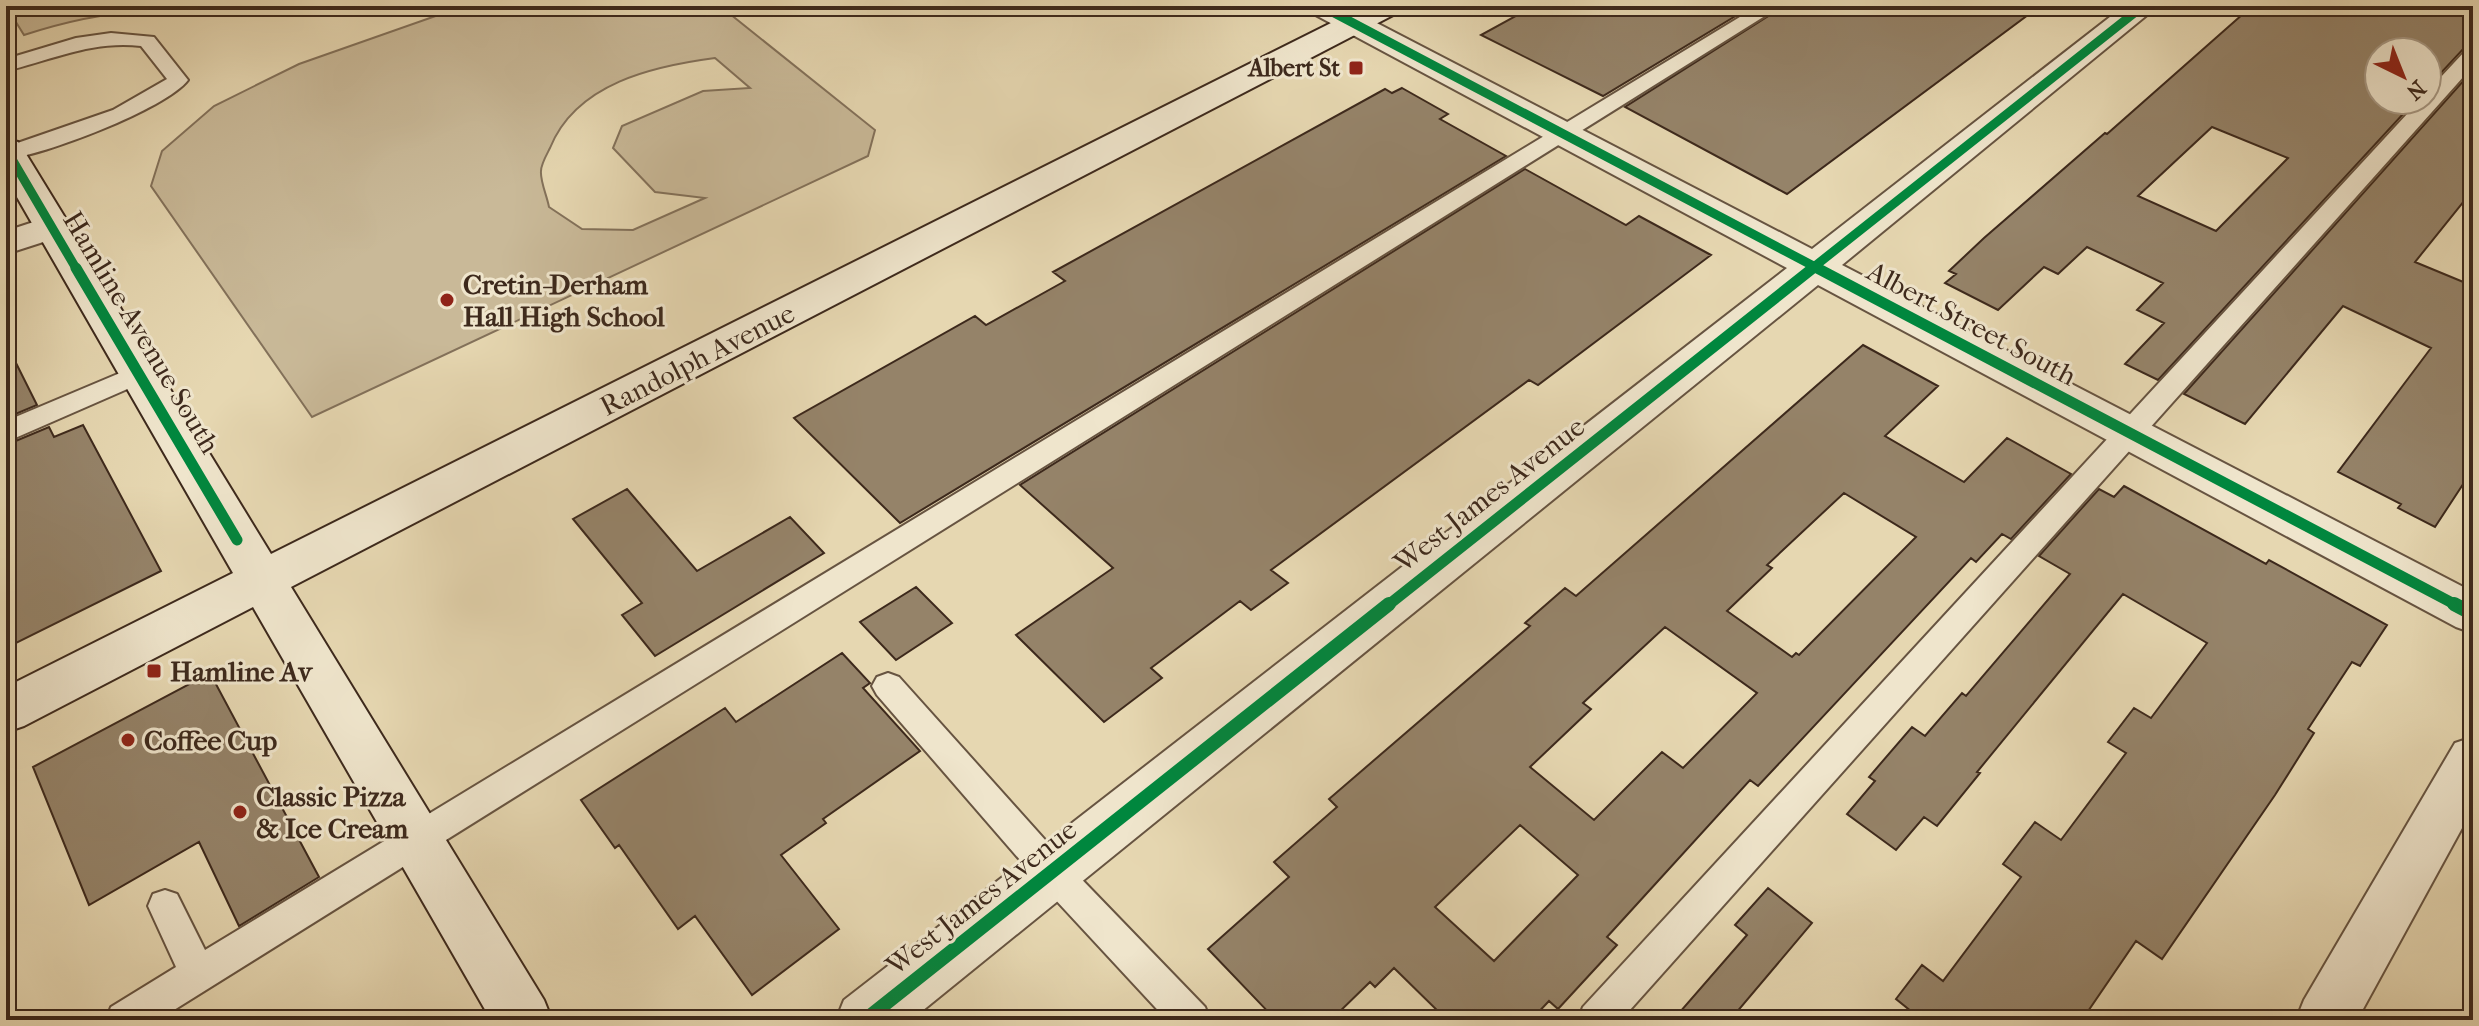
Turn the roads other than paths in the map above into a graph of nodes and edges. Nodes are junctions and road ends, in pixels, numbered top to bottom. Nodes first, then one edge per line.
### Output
1 (1771, 6) edge
2 (2143, 6) edge
3 (1354, 12) edge
4 (2473, 54) edge
5 (6, 65) edge
6 (1564, 134) junction
7 (7, 151) edge
8 (52, 227) junction
9 (6, 243) edge
10 (1814, 267) junction
11 (139, 374) junction
12 (6, 432) edge
13 (2127, 433) junction
14 (261, 582) junction
15 (2473, 614) edge
16 (888, 686) dead end
17 (6, 711) edge
18 (2473, 759) edge
19 (416, 840) junction
20 (1052, 872) junction
21 (165, 906) dead end
22 (198, 974) junction
23 (124, 1020) edge
24 (523, 1020) edge
25 (865, 1020) edge
26 (1192, 1020) edge
27 (1596, 1020) edge
28 (2325, 1020) edge

1 - 6 lane
2 - 10 street, West James Avenue
3 - 6 street, Albert Street South
3 - 14 street, Randolph Avenue
4 - 13 lane
5 - 7 lane
6 - 10 street, Albert Street South
6 - 19 lane
7 - 8 street, Hamline Avenue South
8 - 9 street
8 - 11 street, Hamline Avenue South
10 - 13 street, Albert Street South
10 - 20 street, West James Avenue
11 - 12 lane
11 - 14 street, Hamline Avenue South
13 - 15 street, Albert Street South
13 - 27 lane
14 - 17 street, Randolph Avenue
14 - 19 street, Hamline Avenue South
16 - 20 lane
18 - 28 street
19 - 22 lane
19 - 24 street, Hamline Avenue South
20 - 25 street, West James Avenue
20 - 26 lane
21 - 22 lane
22 - 23 lane

